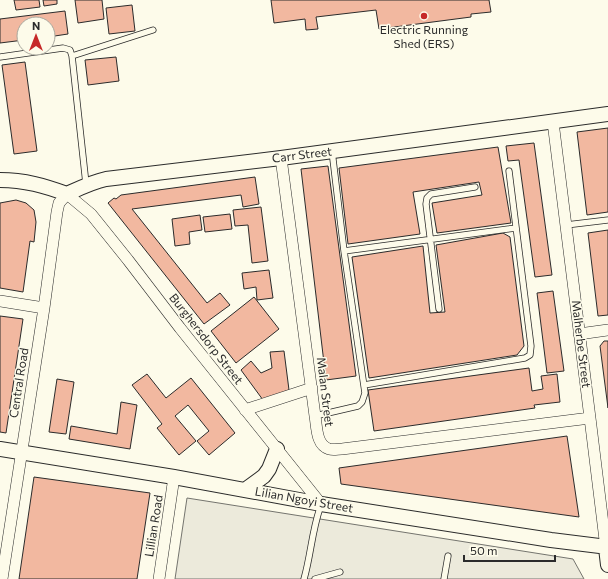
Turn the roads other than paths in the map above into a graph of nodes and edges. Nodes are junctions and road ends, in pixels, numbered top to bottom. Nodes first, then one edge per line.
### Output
1 (153, 30) dead end
2 (72, 56) junction
3 (0, 57) edge
4 (608, 114) edge
5 (553, 122) junction
6 (332, 151) junction
7 (282, 162) junction
8 (509, 171) dead end
9 (0, 180) edge
10 (86, 185) junction
11 (475, 187) dead end
12 (67, 194) junction
13 (608, 220) edge
14 (566, 225) junction
15 (516, 228) junction
16 (430, 240) junction
17 (344, 251) junction
18 (0, 301) edge
19 (44, 308) junction
20 (440, 309) dead end
21 (608, 330) edge
22 (579, 334) junction
23 (364, 385) junction
24 (312, 388) junction
25 (245, 410) junction
26 (315, 416) junction
27 (590, 418) junction
28 (0, 449) edge
29 (277, 449) junction
30 (21, 452) junction
31 (174, 477) junction
32 (245, 490) junction
33 (321, 504) junction
34 (607, 547) edge
35 (448, 556) dead end
36 (608, 566) edge
37 (340, 572) dead end
38 (2, 579) edge
39 (159, 579) edge
40 (304, 579) edge
41 (315, 579) edge
42 (444, 579) edge

1 - 2 lane
2 - 3 lane
2 - 10 lane
4 - 5 street, Carr Street
5 - 6 street, Carr Street
5 - 14 street, Malherbe Street
6 - 7 street, Carr Street
6 - 17 lane
7 - 10 street, Carr Street
7 - 24 street, Malan Street
8 - 15 lane
9 - 12 street
10 - 12 street, Carr Street
11 - 16 lane
12 - 19 street, Central Road
12 - 25 street, Burghersdorp Street
13 - 14 lane
14 - 22 street, Malherbe Street
15 - 16 lane
15 - 23 lane
16 - 17 lane
16 - 20 lane
17 - 23 lane
18 - 19 street
19 - 30 street, Central Road
21 - 22 street
22 - 27 street, Malherbe Street
23 - 26 lane
24 - 25 street
24 - 26 street, Malan Street
25 - 29 street, Burghersdorp Street
26 - 27 street, Malan Street
27 - 34 street, Malherbe Street
28 - 30 street, Lilian Ngoyi Street
29 - 32 street
29 - 33 street, Burghersdorp Street
30 - 31 street, Lilian Ngoyi Street
30 - 38 street, Central Road
31 - 32 street, Lilian Ngoyi Street
31 - 39 street, Lillian Road
32 - 33 street, Lilian Ngoyi Street
33 - 34 street, Lilian Ngoyi Street
33 - 40 lane
34 - 36 street, Malherbe Street
35 - 42 lane
37 - 41 lane

